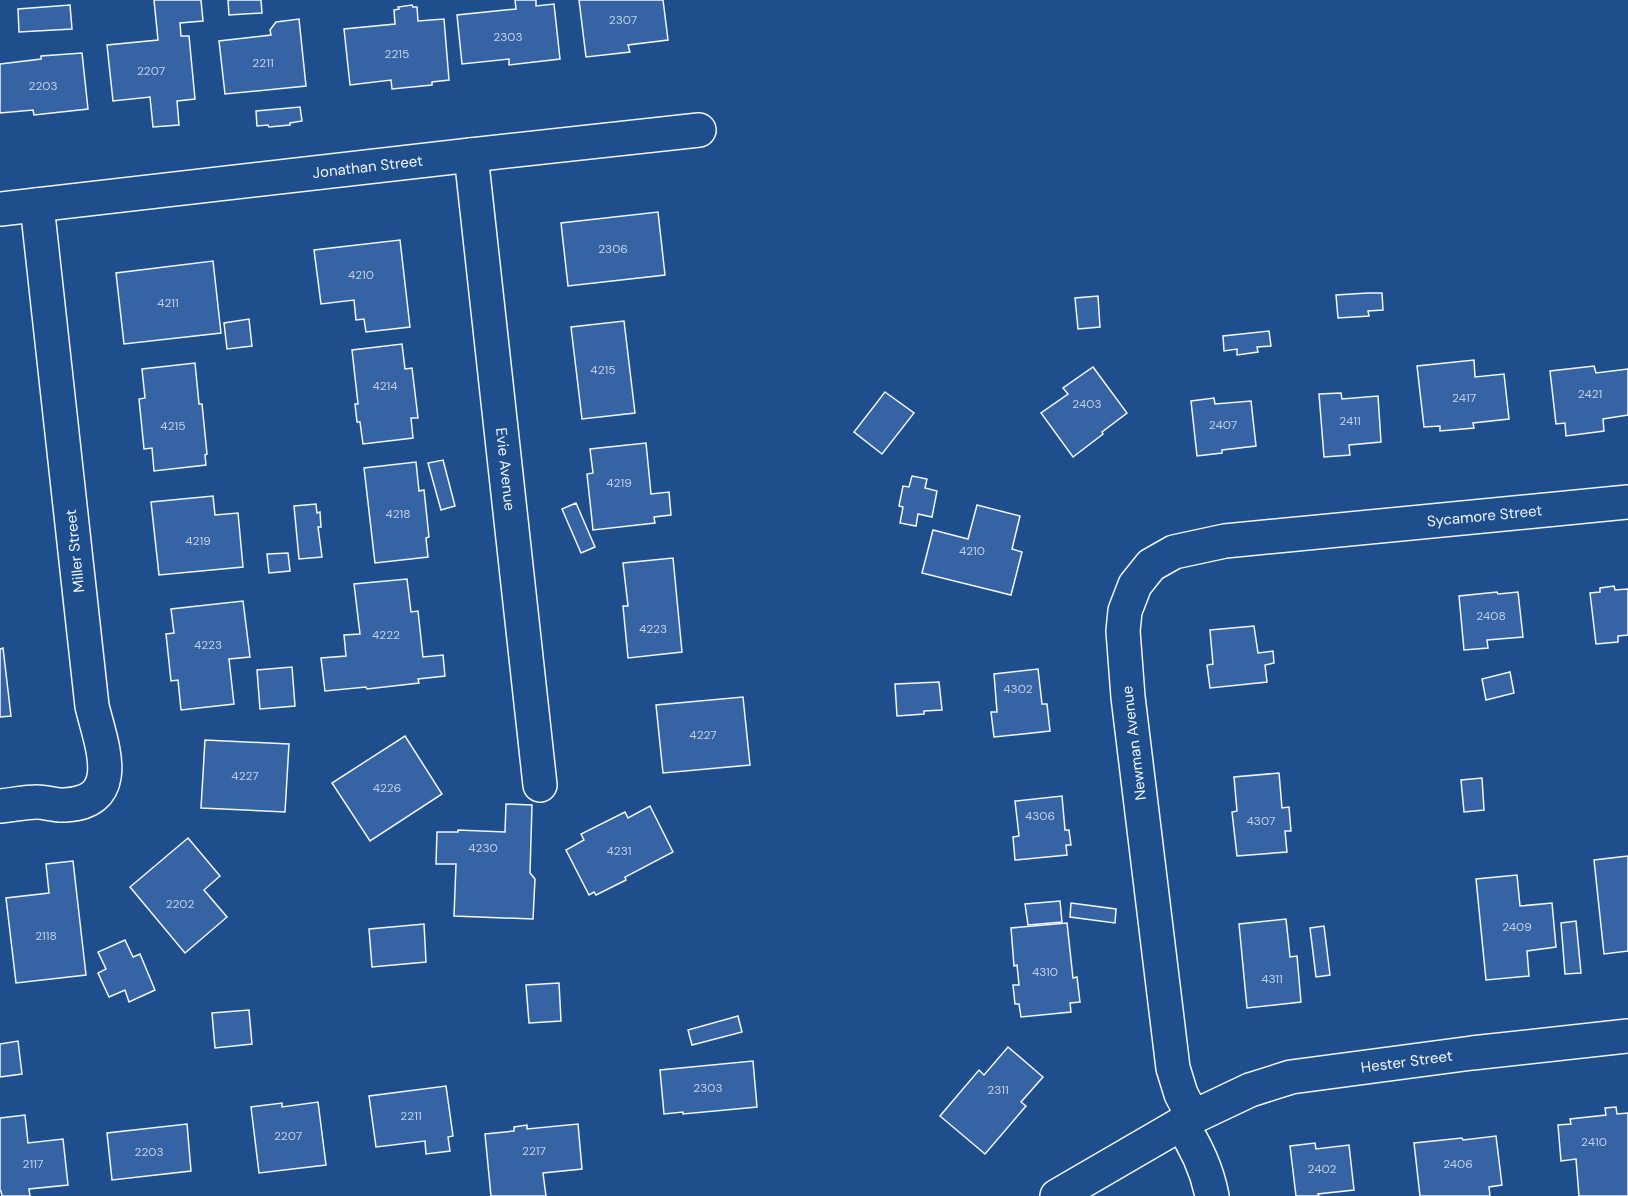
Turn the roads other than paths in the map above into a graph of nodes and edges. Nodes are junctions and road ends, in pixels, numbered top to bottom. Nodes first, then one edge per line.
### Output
1 (699, 130) dead end
2 (471, 155) junction
3 (37, 205) junction
4 (0, 209) edge
5 (1628, 502) edge
6 (1341, 530) joint
7 (540, 784) dead end
8 (0, 806) edge
9 (1628, 1036) edge
10 (1187, 1120) junction
11 (1057, 1196) edge
12 (1212, 1196) edge

1 - 2 street, Jonathan Street
2 - 3 street, Jonathan Street
2 - 7 street, Evie Avenue
3 - 4 street, Jonathan Street
3 - 8 street, Miller Street
5 - 6 street, Sycamore Street
6 - 10 street, Newman Avenue
9 - 10 street, Hester Street
10 - 11 street, Hester Street
10 - 12 street, Newman Avenue

